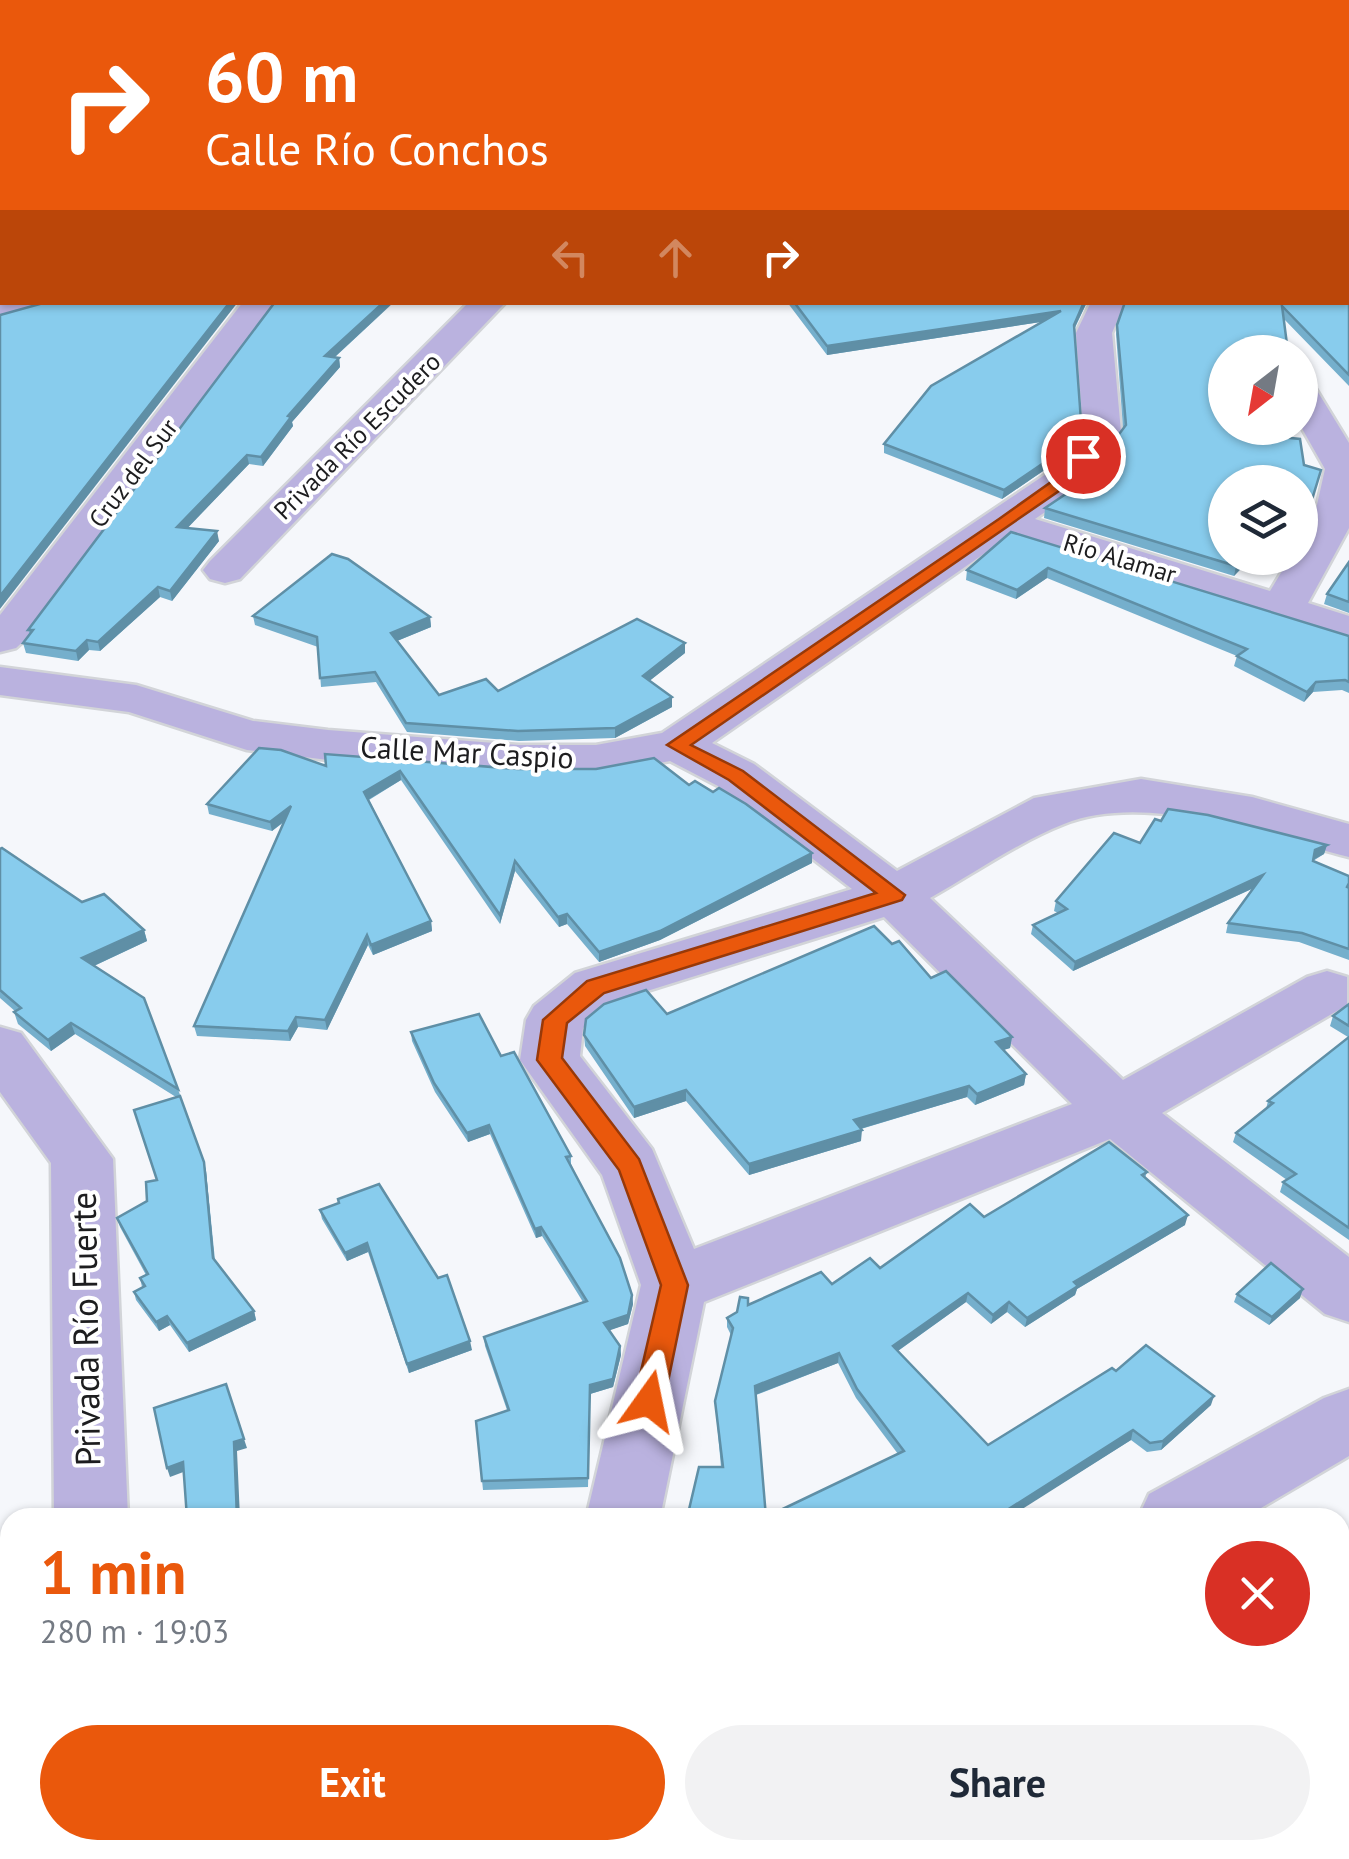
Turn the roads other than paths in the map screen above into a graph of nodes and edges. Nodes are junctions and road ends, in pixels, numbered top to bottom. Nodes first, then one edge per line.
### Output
1 (259, 305) edge
2 (486, 305) edge
3 (1107, 305) edge
4 (1318, 423) edge
5 (1005, 523) junction
6 (225, 570) dead end
7 (1283, 608) junction
8 (1349, 630) edge
9 (0, 638) edge
10 (0, 681) edge
11 (677, 745) junction
12 (1349, 841) edge
13 (894, 895) junction
14 (1327, 991) dead end
15 (0, 1048) edge
16 (1117, 1111) junction
17 (674, 1285) junction
18 (1349, 1295) edge
19 (1349, 1420) edge
20 (91, 1508) edge
21 (625, 1508) edge
22 (1193, 1508) edge

1 - 9 street, Cruz del Sur
2 - 6 street, Privada Río Escudero
3 - 5 street
4 - 7 street
5 - 7 street, Río Alamar
5 - 11 street
7 - 8 street, Río Alamar
10 - 11 street, Calle Mar Caspio
11 - 13 street
12 - 13 street
13 - 16 street
13 - 17 street
14 - 16 street
15 - 20 street, Privada Río Fuerte
16 - 17 street
16 - 18 street
17 - 21 street
19 - 22 street

